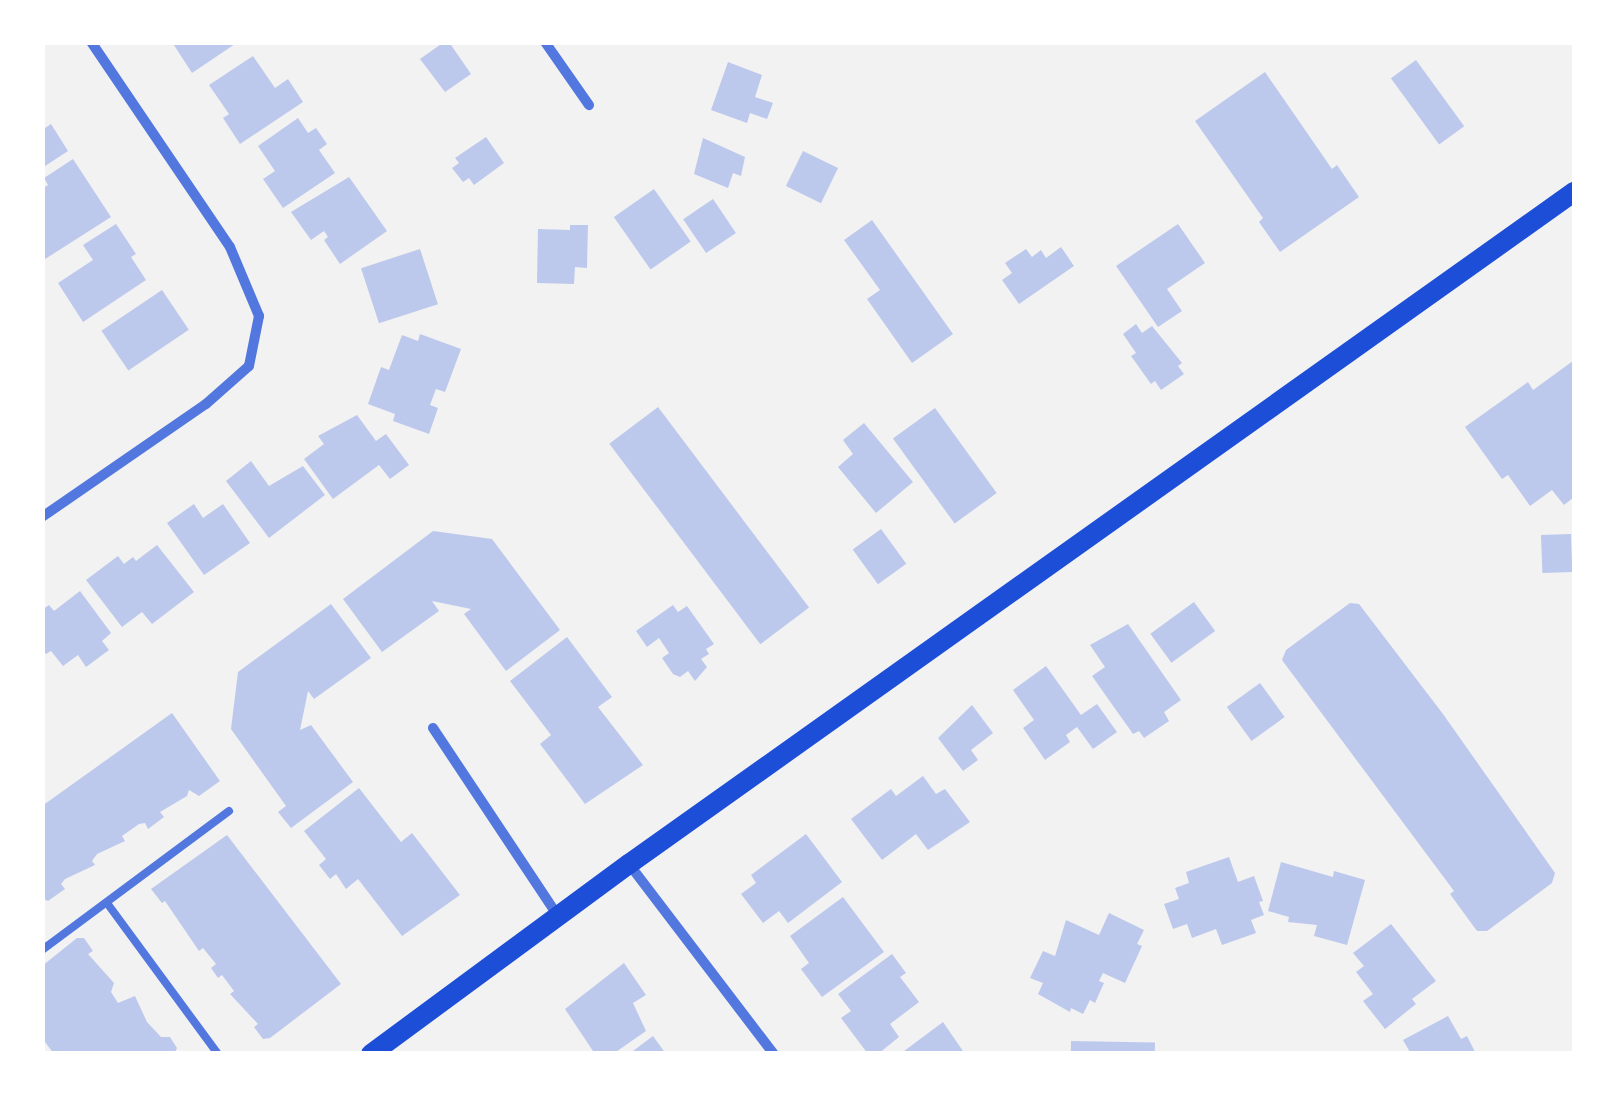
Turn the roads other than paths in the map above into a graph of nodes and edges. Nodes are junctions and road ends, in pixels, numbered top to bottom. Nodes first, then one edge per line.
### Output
1 (91, 42) edge
2 (545, 42) edge
3 (588, 105) dead end
4 (1574, 192) edge
5 (42, 517) edge
6 (433, 728) dead end
7 (229, 810) dead end
8 (629, 864) junction
9 (108, 902) junction
10 (558, 916) junction
11 (42, 950) edge
12 (218, 1054) edge
13 (371, 1054) edge
14 (774, 1054) edge

1 - 5 street
2 - 3 street
4 - 8 main road
6 - 10 street
7 - 9 lane
8 - 10 main road
8 - 14 street
9 - 11 lane
9 - 12 lane
10 - 13 main road

